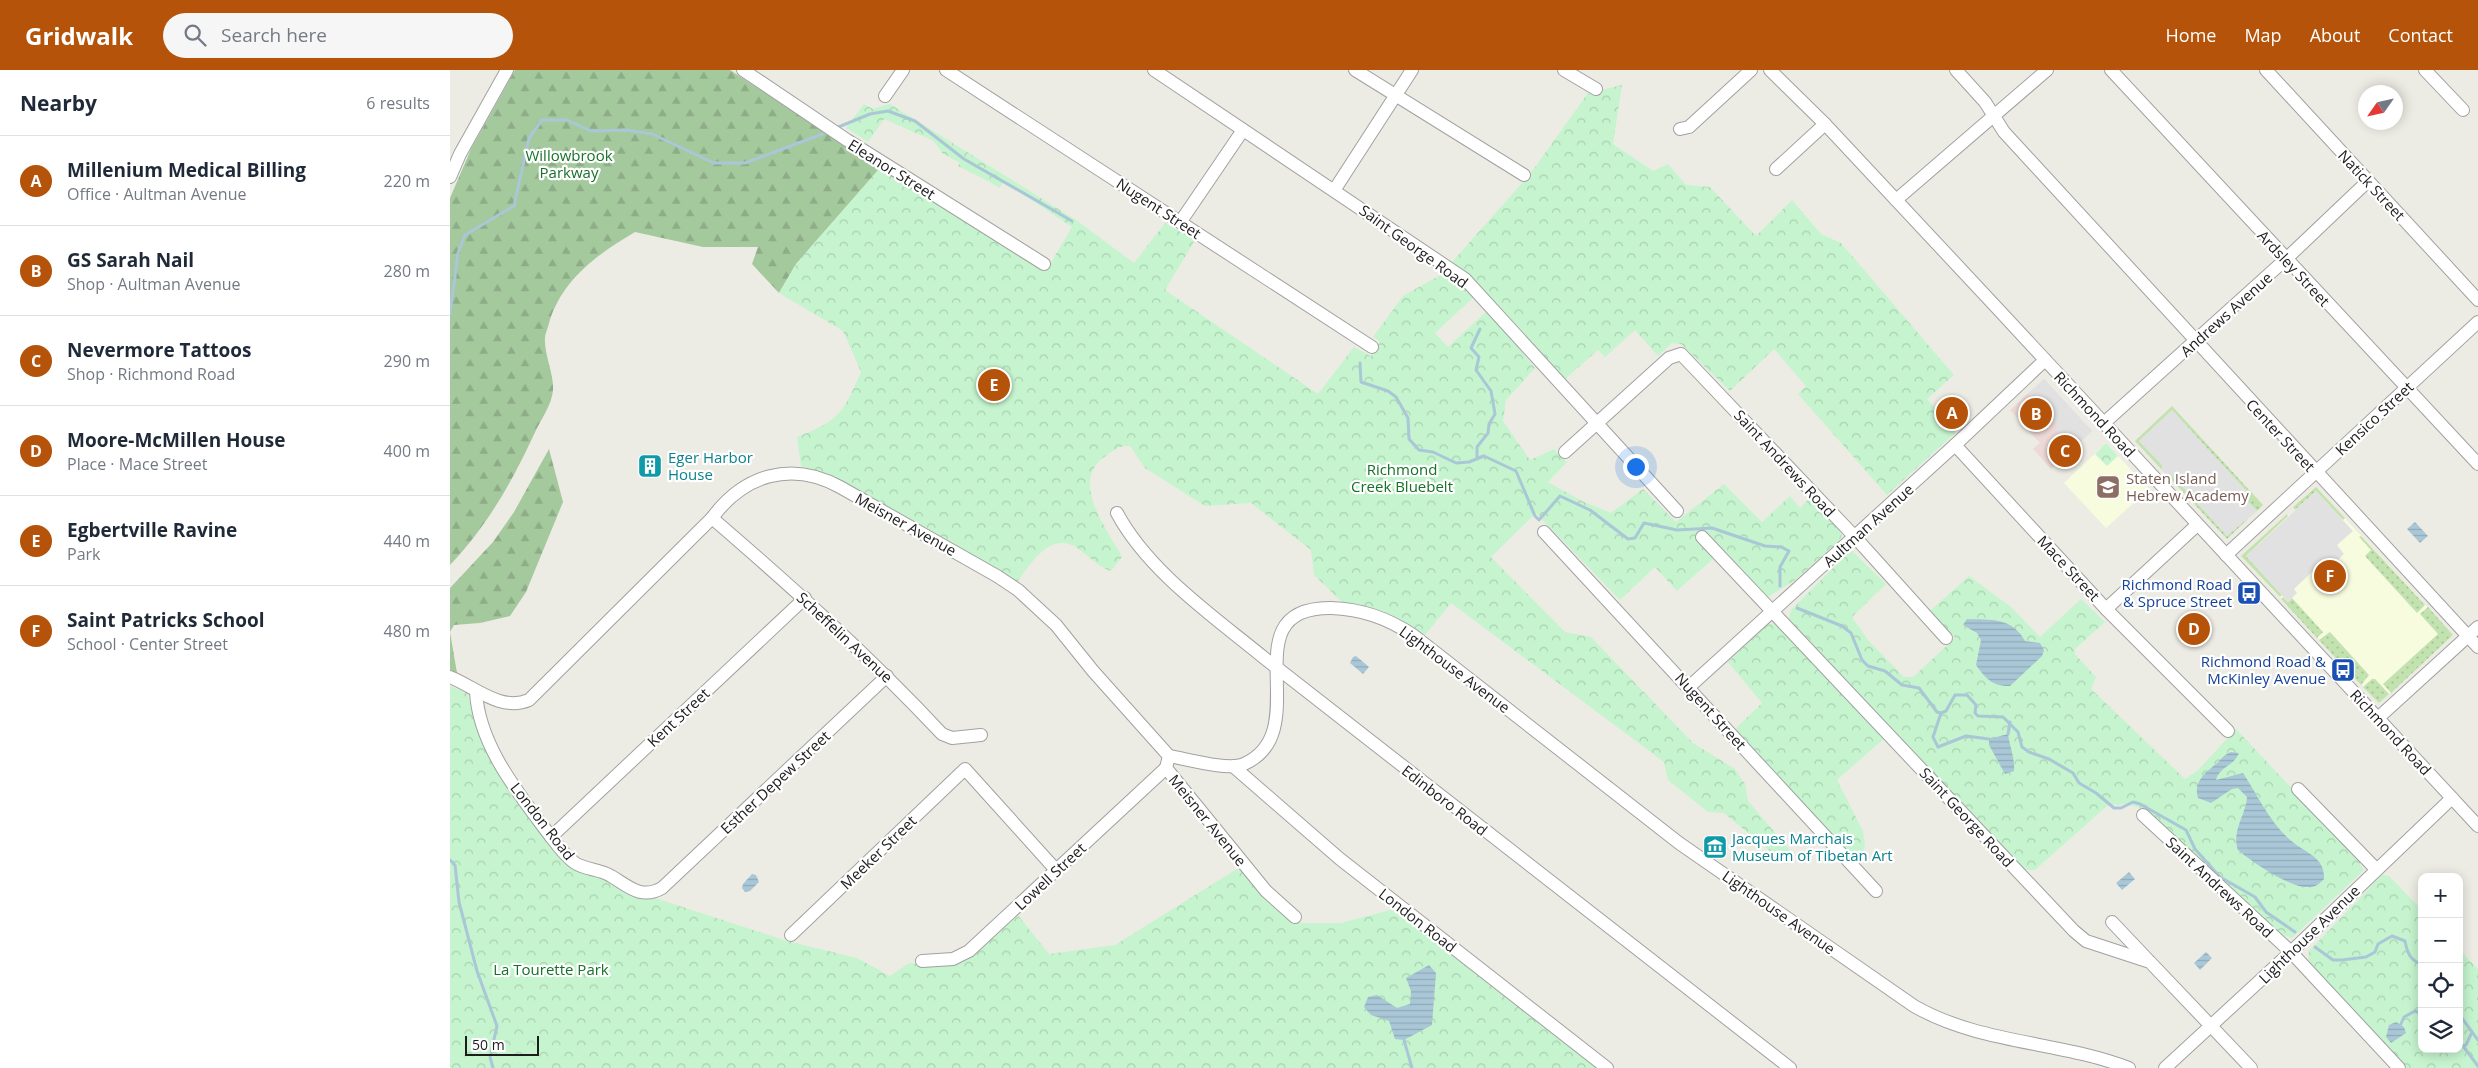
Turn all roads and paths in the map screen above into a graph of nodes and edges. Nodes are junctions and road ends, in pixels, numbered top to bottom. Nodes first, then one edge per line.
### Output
1 (506, 70) edge
2 (743, 70) edge
3 (904, 70) edge
4 (946, 70) edge
5 (1154, 70) edge
6 (1355, 70) edge
7 (1412, 70) edge
8 (1564, 70) edge
9 (1751, 70) edge
10 (1770, 70) edge
11 (1956, 70) edge
12 (2047, 70) edge
13 (2111, 70) edge
14 (2266, 70) edge
15 (2425, 70) edge
16 (1596, 89) dead end
17 (885, 96) dead end
18 (1395, 96) junction
19 (2463, 110) dead end
20 (1993, 116) junction
21 (1824, 124) junction
22 (1680, 129) dead end
23 (1243, 130) junction
24 (1776, 169) dead end
25 (1524, 174) dead end
26 (450, 177) edge
27 (2368, 181) junction
28 (1335, 189) junction
29 (1896, 200) junction
30 (1181, 221) junction
31 (2286, 259) junction
32 (1044, 264) dead end
33 (2478, 300) edge
34 (2478, 322) edge
35 (2195, 342) junction
36 (1372, 347) dead end
37 (2045, 360) junction
38 (2407, 387) junction
39 (1597, 423) junction
40 (2104, 423) junction
41 (1955, 445) junction
42 (1565, 452) dead end
43 (2478, 464) edge
44 (2315, 472) junction
45 (1676, 510) dead end
46 (1117, 514) dead end
47 (712, 518) junction
48 (2198, 525) junction
49 (1544, 532) dead end
50 (1702, 537) dead end
51 (1855, 537) junction
52 (2226, 555) junction
53 (805, 598) junction
54 (2106, 609) junction
55 (1773, 611) junction
56 (2478, 627) edge
57 (2468, 636) junction
58 (1946, 638) dead end
59 (2478, 647) edge
60 (1277, 668) junction
61 (887, 676) junction
62 (450, 677) edge
63 (1689, 687) junction
64 (476, 691) junction
65 (2378, 718) junction
66 (2228, 731) dead end
67 (982, 735) dead end
68 (1168, 762) junction
69 (1234, 767) junction
70 (2298, 790) dead end
71 (2452, 798) junction
72 (2143, 815) dead end
73 (2478, 826) edge
74 (552, 837) junction
75 (2376, 869) junction
76 (1056, 870) junction
77 (662, 888) joint
78 (1876, 891) dead end
79 (1295, 917) dead end
80 (2112, 922) dead end
81 (791, 935) dead end
82 (2291, 952) junction
83 (922, 961) dead end
84 (2150, 962) junction
85 (2210, 1026) junction
86 (1607, 1068) edge
87 (1790, 1068) edge
88 (2129, 1068) edge
89 (2165, 1068) edge
90 (2251, 1068) edge
91 (2399, 1068) edge

1 - 26 street
2 - 32 street, Eleanor Street
3 - 17 street
4 - 30 street, Nugent Street
5 - 23 street, Saint George Road
6 - 18 street
7 - 18 street
8 - 16 street
9 - 22 street
10 - 21 street, Richmond Road
11 - 20 street, Center Street
12 - 20 street
13 - 31 street, Ardsley Street
14 - 27 street, Natick Street
15 - 19 street
18 - 25 street
18 - 28 street
20 - 29 street
20 - 35 street, Center Street
21 - 24 street
21 - 29 street, Richmond Road
23 - 28 street, Saint George Road
23 - 30 street
27 - 31 street, Andrews Avenue
27 - 33 street, Natick Street
28 - 39 street, Saint George Road
29 - 37 street, Richmond Road
30 - 36 street, Nugent Street
31 - 35 street, Andrews Avenue
31 - 38 street, Ardsley Street
34 - 38 street, Kensico Street
35 - 40 street, Andrews Avenue
35 - 44 street, Center Street
37 - 40 street, Richmond Road
37 - 41 street, Aultman Avenue
38 - 43 street, Ardsley Street
38 - 44 street, Kensico Street
39 - 42 street
39 - 45 street, Saint George Road
39 - 51 street, Saint Andrews Road
40 - 48 street, Richmond Road
41 - 51 street, Aultman Avenue
41 - 54 street, Mace Street
44 - 52 street, Kensico Street
44 - 57 street, Center Street
46 - 60 street, Edinboro Road
47 - 53 street, Scheffelin Avenue
47 - 64 street, Meisner Avenue
47 - 68 street, Meisner Avenue
48 - 52 street, Richmond Road
48 - 54 street
49 - 63 street, Nugent Street
50 - 55 street, Saint George Road
51 - 55 street, Aultman Avenue
51 - 58 street, Saint Andrews Road
52 - 65 street, Richmond Road
53 - 61 street, Scheffelin Avenue
53 - 74 street, Kent Street
54 - 66 street, Mace Street
55 - 63 street, Aultman Avenue
55 - 84 street, Saint George Road
56 - 57 street
57 - 59 street, Center Street
57 - 65 street
60 - 69 street
60 - 87 street, Edinboro Road
60 - 88 street, Lighthouse Avenue
61 - 67 street, Scheffelin Avenue
61 - 77 street, Esther Depew Street
62 - 64 street, Meisner Avenue
63 - 78 street, Nugent Street
64 - 74 street, London Road
65 - 71 street, Richmond Road
68 - 69 street
68 - 76 street, Lowell Street
68 - 79 street, Meisner Avenue
69 - 86 street, London Road
70 - 75 street
71 - 73 street, Richmond Road
71 - 75 street, Lighthouse Avenue
72 - 82 street, Saint Andrews Road
74 - 77 street, London Road
75 - 82 street, Lighthouse Avenue
76 - 81 street, Meeker Street
76 - 83 street, Lowell Street
80 - 84 street
82 - 85 street, Lighthouse Avenue
82 - 91 street, Saint Andrews Road
84 - 85 street, Saint George Road
85 - 89 street, Lighthouse Avenue
85 - 90 street, Saint George Road

